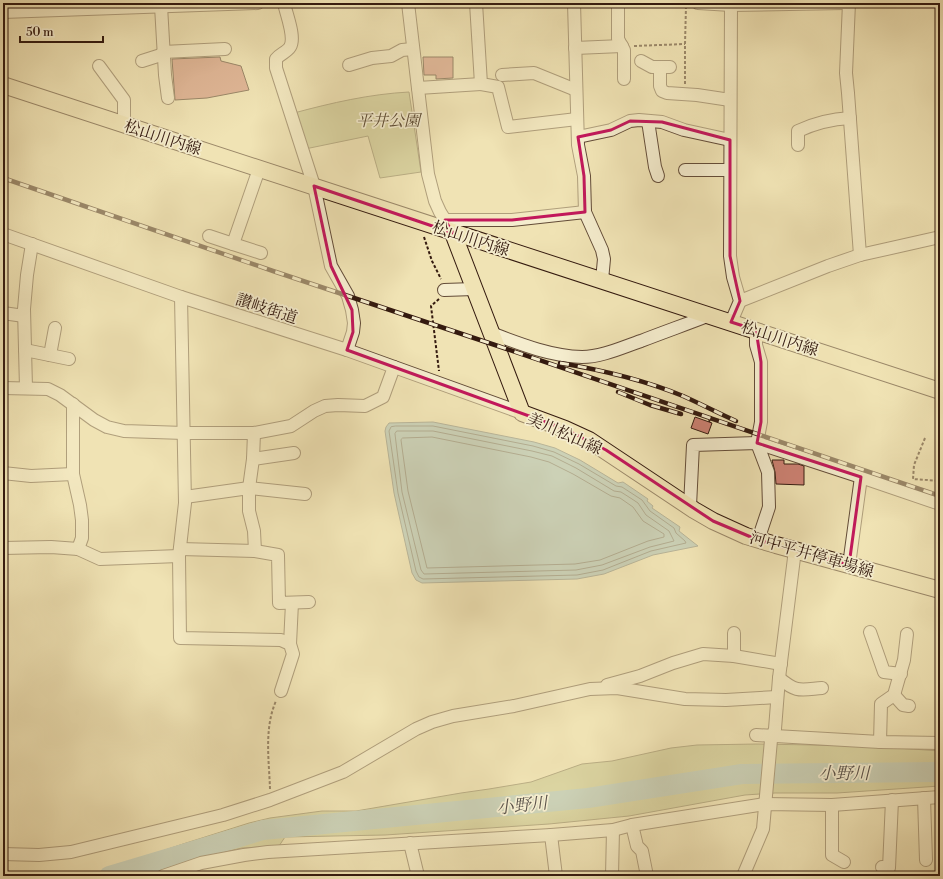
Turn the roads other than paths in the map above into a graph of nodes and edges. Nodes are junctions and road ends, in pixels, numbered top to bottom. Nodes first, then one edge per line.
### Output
1 (258, 3) edge
2 (284, 3) edge
3 (408, 3) edge
4 (476, 3) edge
5 (574, 3) edge
6 (618, 3) edge
7 (698, 3) edge
8 (845, 3) edge
9 (849, 3) edge
10 (731, 4) edge
11 (157, 5) edge
12 (3, 12) edge
13 (622, 46) junction
14 (575, 48) junction
15 (225, 49) dead end
16 (413, 49) junction
17 (164, 53) junction
18 (142, 61) dead end
19 (641, 61) dead end
20 (99, 66) dead end
21 (356, 67) dead end
22 (502, 75) dead end
23 (624, 79) dead end
24 (481, 84) junction
25 (3, 85) edge
26 (418, 88) junction
27 (576, 90) junction
28 (168, 98) dead end
29 (730, 100) junction
30 (850, 118) junction
31 (577, 119) junction
32 (648, 121) junction
33 (124, 125) junction
34 (578, 137) junction
35 (730, 140) junction
36 (798, 145) dead end
37 (259, 168) junction
38 (685, 170) dead end
39 (730, 170) junction
40 (658, 176) dead end
41 (314, 186) junction
42 (585, 212) junction
43 (449, 227) junction
44 (3, 234) edge
45 (209, 236) dead end
46 (940, 237) edge
47 (32, 244) junction
48 (233, 244) junction
49 (261, 253) dead end
50 (860, 255) junction
51 (602, 280) junction
52 (474, 289) junction
53 (444, 290) road end
54 (181, 297) junction
55 (740, 301) junction
56 (3, 313) edge
57 (710, 315) junction
58 (24, 316) junction
59 (731, 322) junction
60 (55, 328) dead end
61 (756, 330) junction
62 (491, 333) junction
63 (25, 350) junction
64 (347, 350) junction
65 (50, 355) junction
66 (69, 359) dead end
67 (394, 367) junction
68 (3, 388) edge
69 (26, 388) junction
70 (940, 391) edge
71 (73, 404) junction
72 (522, 413) junction
73 (184, 433) junction
74 (254, 433) junction
75 (757, 443) junction
76 (294, 453) dead end
77 (254, 459) junction
78 (3, 473) edge
79 (72, 474) junction
80 (861, 477) junction
81 (249, 488) junction
82 (305, 494) dead end
83 (185, 497) junction
84 (940, 504) edge
85 (690, 506) junction
86 (758, 540) junction
87 (3, 548) edge
88 (78, 549) junction
89 (795, 550) junction
90 (255, 551) junction
91 (179, 553) junction
92 (849, 565) junction
93 (940, 590) edge
94 (309, 602) dead end
95 (292, 603) junction
96 (870, 632) dead end
97 (734, 633) dead end
98 (907, 634) dead end
99 (290, 644) junction
100 (734, 656) junction
101 (781, 664) junction
102 (901, 674) junction
103 (779, 678) junction
104 (822, 688) dead end
105 (590, 689) junction
106 (281, 691) road end
107 (894, 695) junction
108 (777, 697) junction
109 (909, 706) dead end
110 (756, 735) dead end
111 (772, 738) junction
112 (880, 742) junction
113 (940, 742) edge
114 (940, 797) edge
115 (924, 798) junction
116 (892, 800) junction
117 (765, 802) junction
118 (832, 804) junction
119 (632, 825) junction
120 (613, 830) junction
121 (551, 836) junction
122 (410, 843) junction
123 (3, 854) edge
124 (926, 860) dead end
125 (844, 862) dead end
126 (882, 868) dead end
127 (163, 876) edge
128 (418, 876) edge
129 (556, 876) edge
130 (612, 876) edge
131 (647, 876) edge
132 (743, 876) edge

1 - 11 street
2 - 41 street
3 - 16 street
4 - 24 street
5 - 14 street
6 - 13 street
7 - 10 street
8 - 10 street
9 - 30 street
10 - 29 street
11 - 12 street
11 - 17 street
13 - 14 street
13 - 23 street
14 - 27 street
15 - 17 street
16 - 21 street
16 - 26 street
17 - 18 street
17 - 28 street
19 - 29 street
20 - 33 street
22 - 27 street
24 - 26 street
24 - 31 street
25 - 33 main road, 松山川内線
26 - 43 street
27 - 31 street
29 - 35 street
30 - 36 street
30 - 50 street
31 - 34 street
32 - 34 street
32 - 35 street
32 - 40 street
33 - 37 main road, 松山川内線
34 - 42 street
35 - 39 street
37 - 41 main road, 松山川内線
37 - 48 street
38 - 39 street
39 - 55 street
41 - 43 main road, 松山川内線
41 - 64 street
42 - 43 street
42 - 51 street
43 - 51 main road, 松山川内線
43 - 52 main road, 美川松山線
44 - 47 street, 讃岐街道
45 - 48 street
46 - 50 street
47 - 54 street, 讃岐街道
47 - 58 street
48 - 49 street
50 - 55 street
51 - 57 main road, 松山川内線
52 - 53 street
52 - 62 main road, 美川松山線
54 - 64 street, 讃岐街道
54 - 73 street
55 - 59 street
56 - 58 street
57 - 59 main road, 松山川内線
57 - 62 street
58 - 63 street
59 - 61 main road, 松山川内線
60 - 65 street
61 - 70 main road, 松山川内線
61 - 75 street
62 - 72 main road, 美川松山線
63 - 65 street
63 - 69 street
64 - 67 street, 讃岐街道
65 - 66 street
67 - 72 street, 讃岐街道
67 - 74 street
68 - 69 street
69 - 71 street
71 - 73 street
71 - 79 street
72 - 85 main road, 美川松山線
73 - 74 street
73 - 83 street
74 - 77 street
75 - 80 street
75 - 85 street
75 - 86 street
76 - 77 street
77 - 81 street
78 - 79 street
79 - 88 street
80 - 84 street
80 - 92 street
81 - 82 street
81 - 83 street
81 - 90 street
83 - 91 street
85 - 86 main road, 河中平井停車場線
86 - 89 main road, 河中平井停車場線
87 - 88 street
88 - 91 street
89 - 92 main road, 河中平井停車場線
89 - 101 street
90 - 91 street
90 - 95 street
91 - 99 street
92 - 93 main road, 河中平井停車場線
94 - 95 street
95 - 99 street
96 - 102 street
97 - 100 street
98 - 102 street
99 - 106 street
100 - 101 street
100 - 105 street
101 - 103 street
102 - 107 street
103 - 104 street
103 - 108 street
105 - 108 street
105 - 123 street
107 - 109 street
107 - 112 street
108 - 111 street
110 - 111 street
111 - 112 street
111 - 117 street
112 - 113 street
114 - 115 street
115 - 116 street
115 - 124 street
116 - 118 street
116 - 126 street
117 - 118 street
117 - 119 street
117 - 132 street
118 - 125 street
119 - 120 street
119 - 131 street
120 - 121 street
120 - 130 street
121 - 122 street
121 - 129 street
122 - 127 street
122 - 128 street

